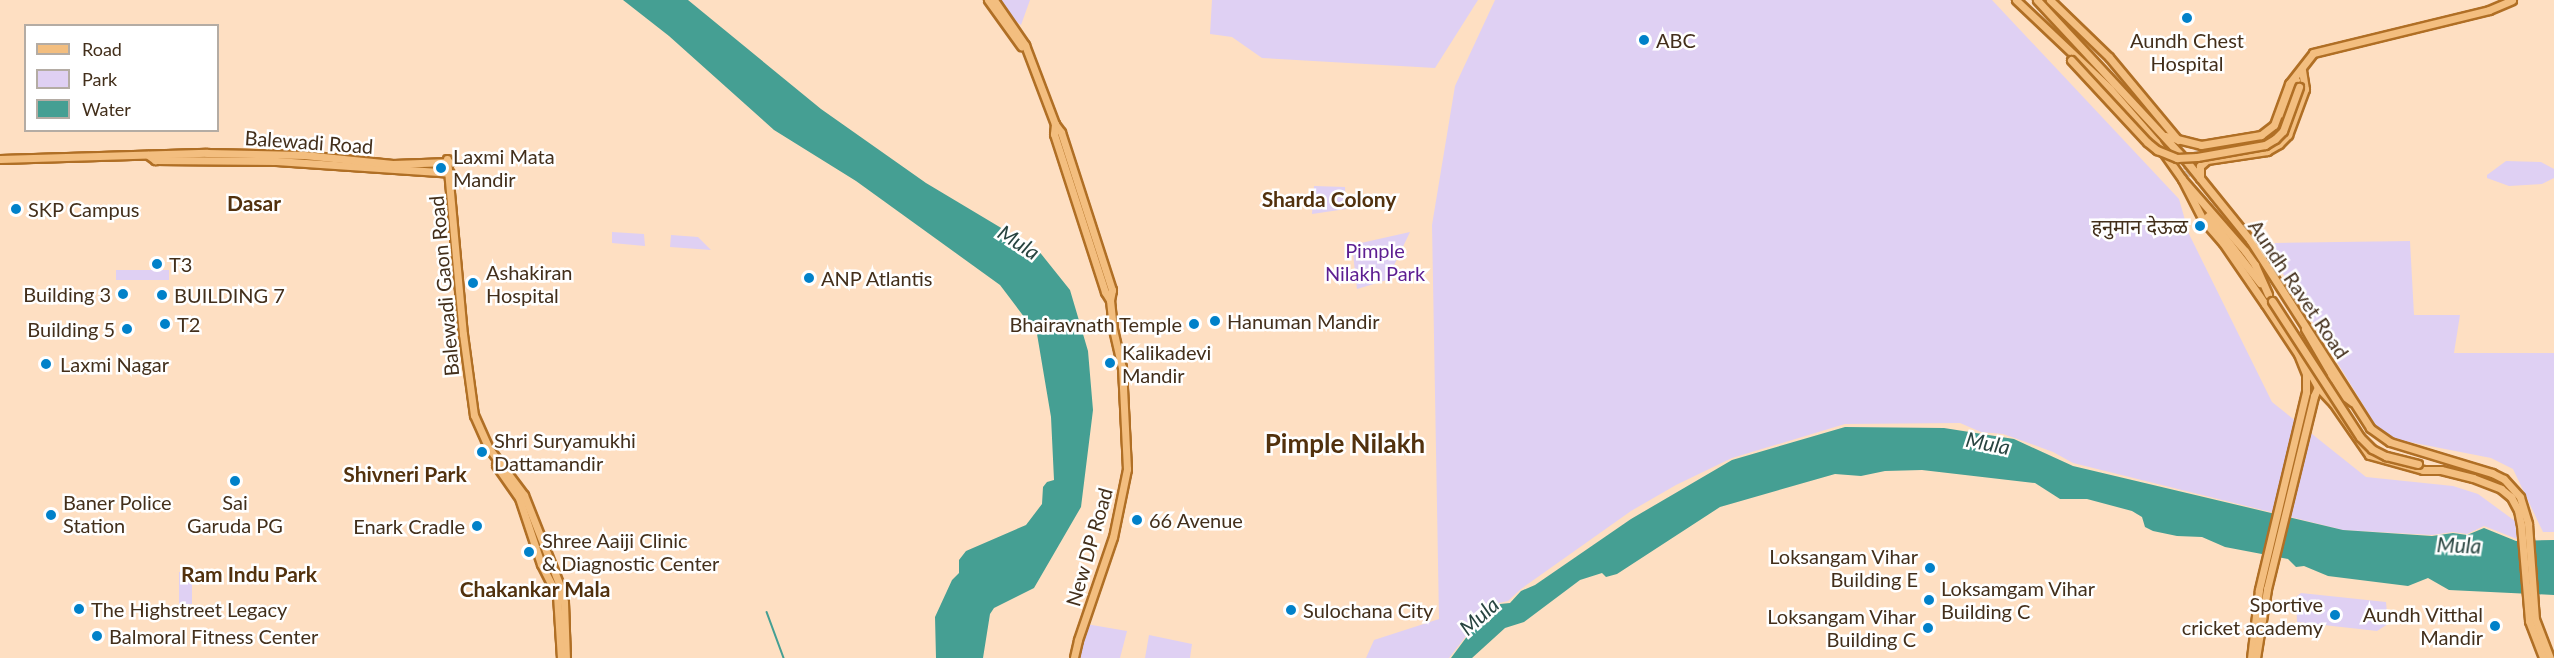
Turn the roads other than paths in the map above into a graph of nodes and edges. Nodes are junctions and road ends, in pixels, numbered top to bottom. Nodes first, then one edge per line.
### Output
1 (988, 0) edge
2 (994, 0) edge
3 (2016, 0) edge
4 (2037, 0) edge
5 (2050, 0) edge
6 (2512, 0) edge
7 (2046, 30) junction
8 (1025, 50) junction
9 (2302, 70) junction
10 (2162, 136) junction
11 (2179, 141) junction
12 (2214, 148) tunnel mouth
13 (2183, 157) junction
14 (0, 159) edge
15 (447, 162) joint
16 (427, 163) junction
17 (355, 164) junction
18 (427, 172) junction
19 (449, 173) junction
20 (2182, 179) junction
21 (2200, 180) junction
22 (2208, 216) tunnel mouth
23 (2267, 298) junction
24 (2301, 316) junction
25 (2301, 358) junction
26 (2332, 376) junction
27 (2318, 387) junction
28 (2356, 406) junction
29 (2441, 470) junction
30 (2524, 524) junction
31 (2254, 646) junction
32 (2546, 655) edge
33 (561, 658) edge
34 (566, 658) edge
35 (1074, 658) edge
36 (2251, 658) edge
37 (2256, 658) edge

1 - 8 main road, New DP Road
2 - 8 main road, New DP Road
3 - 7 main road, Aundh Ravet Road
4 - 10 main road, Aundh Ravet Road
5 - 11 main road
6 - 9 main road
7 - 9 main road, bridge
7 - 20 main road, Aundh Ravet Road
8 - 35 main road, New DP Road
9 - 11 main road
9 - 12 main road
9 - 21 main road
10 - 11 main road
10 - 13 main road, Aundh Ravet Road
11 - 13 main road
13 - 21 main road, Aundh Ravet Road
14 - 17 main road, Balewadi Road
15 - 16 main road, Balewadi Road
15 - 19 main road, Balewadi Gaon Road
16 - 17 main road, Balewadi Road
16 - 18 main road
17 - 18 main road, Balewadi Road
18 - 19 main road, Balewadi Road
19 - 33 main road, Balewadi Gaon Road
19 - 34 main road, Balewadi Gaon Road
20 - 23 main road
20 - 23 main road, Aundh Ravet Road
21 - 24 main road, Aundh Ravet Road
22 - 23 main road
23 - 25 main road
23 - 29 main road, bridge
24 - 26 main road
24 - 28 main road, Aundh Ravet Road
25 - 27 main road
25 - 31 main road
26 - 27 main road
26 - 28 main road
27 - 29 main road
27 - 31 main road
28 - 30 main road, Aundh Ravet Road
29 - 30 main road
30 - 32 main road
31 - 36 main road
31 - 37 main road

